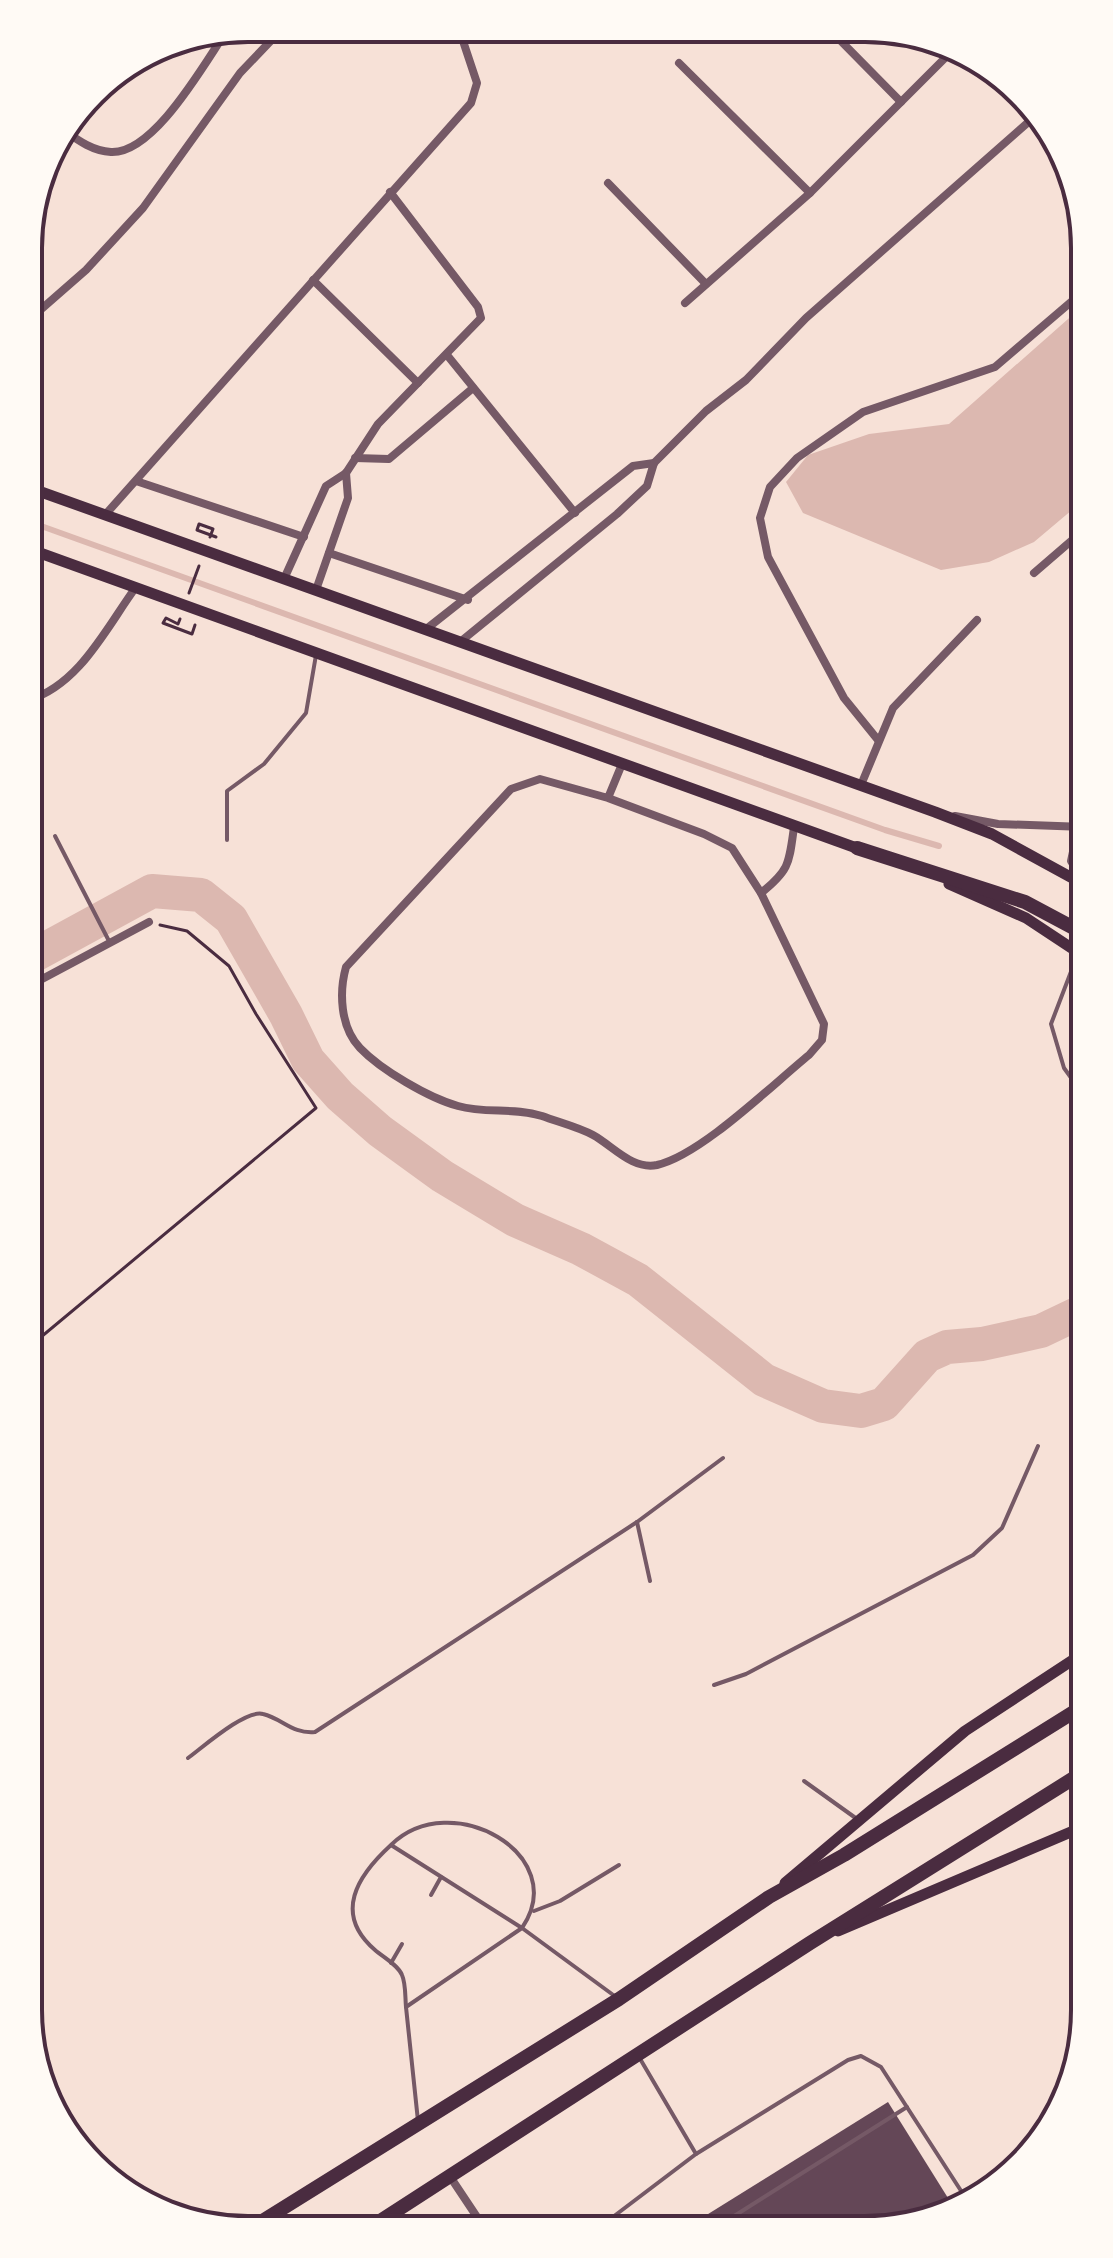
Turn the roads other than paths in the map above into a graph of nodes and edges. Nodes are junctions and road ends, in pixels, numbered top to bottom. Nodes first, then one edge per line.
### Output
1 (270, 42) edge
2 (463, 42) edge
3 (842, 42) edge
4 (217, 45) edge
5 (945, 58) edge
6 (679, 63) dead end
7 (901, 102) junction
8 (1028, 122) edge
9 (75, 138) edge
10 (608, 183) dead end
11 (390, 192) junction
12 (810, 193) junction
13 (313, 280) junction
14 (706, 284) junction
15 (1071, 302) edge
16 (685, 303) dead end
17 (42, 308) edge
18 (447, 355) junction
19 (418, 383) junction
20 (473, 388) junction
21 (355, 458) junction
22 (654, 463) junction
23 (346, 473) junction
24 (136, 481) junction
25 (42, 492) edge
26 (575, 513) junction
27 (105, 515) junction
28 (304, 537) junction
29 (1071, 541) edge
30 (329, 553) junction
31 (42, 554) edge
32 (1034, 573) dead end
33 (284, 579) junction
34 (136, 587) junction
35 (316, 590) junction
36 (468, 600) junction
37 (977, 620) dead end
38 (425, 630) junction
39 (460, 642) junction
40 (317, 653) junction
41 (42, 696) edge
42 (878, 740) junction
43 (622, 764) junction
44 (861, 785) junction
45 (608, 798) junction
46 (935, 812) junction
47 (794, 827) junction
48 (1071, 827) edge
49 (55, 836) dead end
50 (227, 840) dead end
51 (857, 848) junction
52 (1071, 876) edge
53 (761, 893) junction
54 (149, 922) road end
55 (1071, 927) edge
56 (110, 943) junction
57 (1071, 948) edge
58 (42, 979) edge
59 (1071, 979) edge
60 (1071, 1078) edge
61 (1038, 1446) dead end
62 (723, 1458) dead end
63 (637, 1522) junction
64 (650, 1581) dead end
65 (1071, 1661) edge
66 (714, 1685) dead end
67 (1071, 1714) edge
68 (188, 1758) dead end
69 (1071, 1780) edge
70 (804, 1781) dead end
71 (859, 1820) junction
72 (1071, 1832) edge
73 (391, 1845) junction
74 (619, 1865) dead end
75 (441, 1877) junction
76 (431, 1895) dead end
77 (769, 1897) junction
78 (534, 1911) junction
79 (522, 1928) junction
80 (810, 1943) junction
81 (402, 1944) dead end
82 (391, 1963) junction
83 (619, 1999) junction
84 (406, 2007) junction
85 (638, 2055) junction
86 (907, 2107) junction
87 (418, 2123) junction
88 (696, 2154) junction
89 (449, 2175) junction
90 (962, 2192) edge
91 (270, 2216) edge
92 (388, 2216) edge
93 (476, 2216) edge
94 (614, 2216) edge
95 (734, 2216) edge

1 - 17 street
2 - 11 street
3 - 7 street
4 - 9 street
5 - 7 street
6 - 12 street
7 - 12 street
8 - 22 street
10 - 14 street
11 - 13 street
11 - 18 street
12 - 14 street
13 - 19 street
13 - 24 street
14 - 16 street
15 - 42 street
18 - 19 street
18 - 20 street
19 - 21 street
20 - 21 street
20 - 26 street
21 - 23 street
22 - 26 street
22 - 39 street
23 - 28 street
23 - 30 street
24 - 27 street
24 - 28 street
25 - 27 main road
26 - 36 street
27 - 33 main road
28 - 33 street
29 - 32 street
30 - 35 street
30 - 36 street
31 - 34 main road
33 - 35 main road
34 - 40 main road
34 - 41 street
35 - 38 main road
36 - 38 street
37 - 42 street
38 - 39 main road
39 - 44 main road
40 - 43 main road
40 - 50 lane
42 - 44 street
43 - 45 street
43 - 47 main road
44 - 46 main road
45 - 53 street
45 - 53 street
46 - 48 street
46 - 52 main road
47 - 51 main road
47 - 53 street
49 - 56 lane
51 - 55 highway
51 - 57 main road
54 - 56 street
56 - 58 street
59 - 60 lane
61 - 66 lane
62 - 63 lane
63 - 64 lane
63 - 68 lane
65 - 71 main road
67 - 77 highway
69 - 80 highway
70 - 71 lane
71 - 77 main road
72 - 80 main road
73 - 75 lane
73 - 78 lane
73 - 82 lane
74 - 78 lane
75 - 76 lane
75 - 79 lane
77 - 83 highway
78 - 79 lane
79 - 83 lane
79 - 84 lane
80 - 85 highway
81 - 82 lane
82 - 84 lane
83 - 87 highway
84 - 87 lane
85 - 88 lane
85 - 89 highway
86 - 88 lane
86 - 90 lane
86 - 95 lane
87 - 91 highway
88 - 94 lane
89 - 92 highway
89 - 93 street

